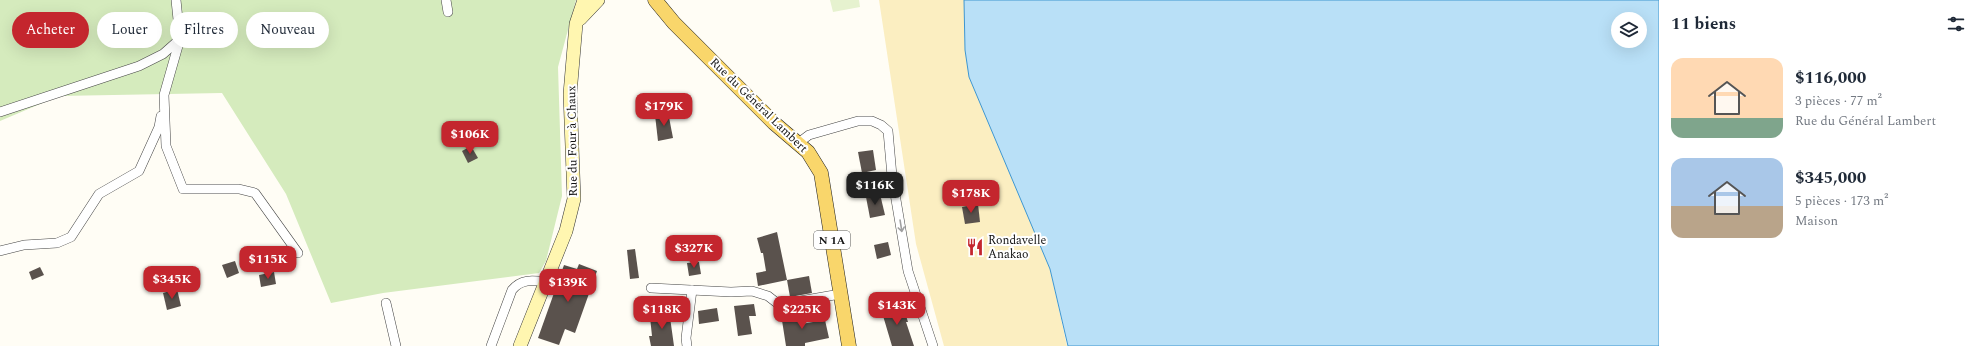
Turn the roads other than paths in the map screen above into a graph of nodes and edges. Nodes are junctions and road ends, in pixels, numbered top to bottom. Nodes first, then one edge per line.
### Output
1 (176, 0) edge
2 (446, 0) edge
3 (584, 0) edge
4 (598, 0) edge
5 (655, 0) edge
6 (177, 12) edge
7 (448, 12) dead end
8 (576, 24) junction
9 (170, 48) edge
10 (177, 48) edge
11 (164, 95) junction
12 (0, 112) edge
13 (797, 144) junction
14 (0, 251) edge
15 (298, 253) dead end
16 (546, 282) junction
17 (651, 288) dead end
18 (692, 290) junction
19 (840, 294) junction
20 (386, 303) dead end
21 (396, 346) edge
22 (491, 346) edge
23 (520, 346) edge
24 (687, 346) edge
25 (849, 346) edge
26 (933, 346) edge

1 - 6 street
2 - 7 street
3 - 8 main road, Rue du Four à Chaux
4 - 8 main road
5 - 13 main road, Rue du Général Lambert / N 1A
8 - 16 main road, Rue du Four à Chaux
9 - 12 street
10 - 11 street
11 - 14 street
11 - 15 street
13 - 19 main road, Rue du Général Lambert / N 1A
13 -> 26 street
16 - 22 street
16 - 23 main road, Rue du Four à Chaux
17 - 18 street
18 - 19 street
18 - 24 street
19 - 25 main road, Rue du Général Lambert / N 1A
20 - 21 street

